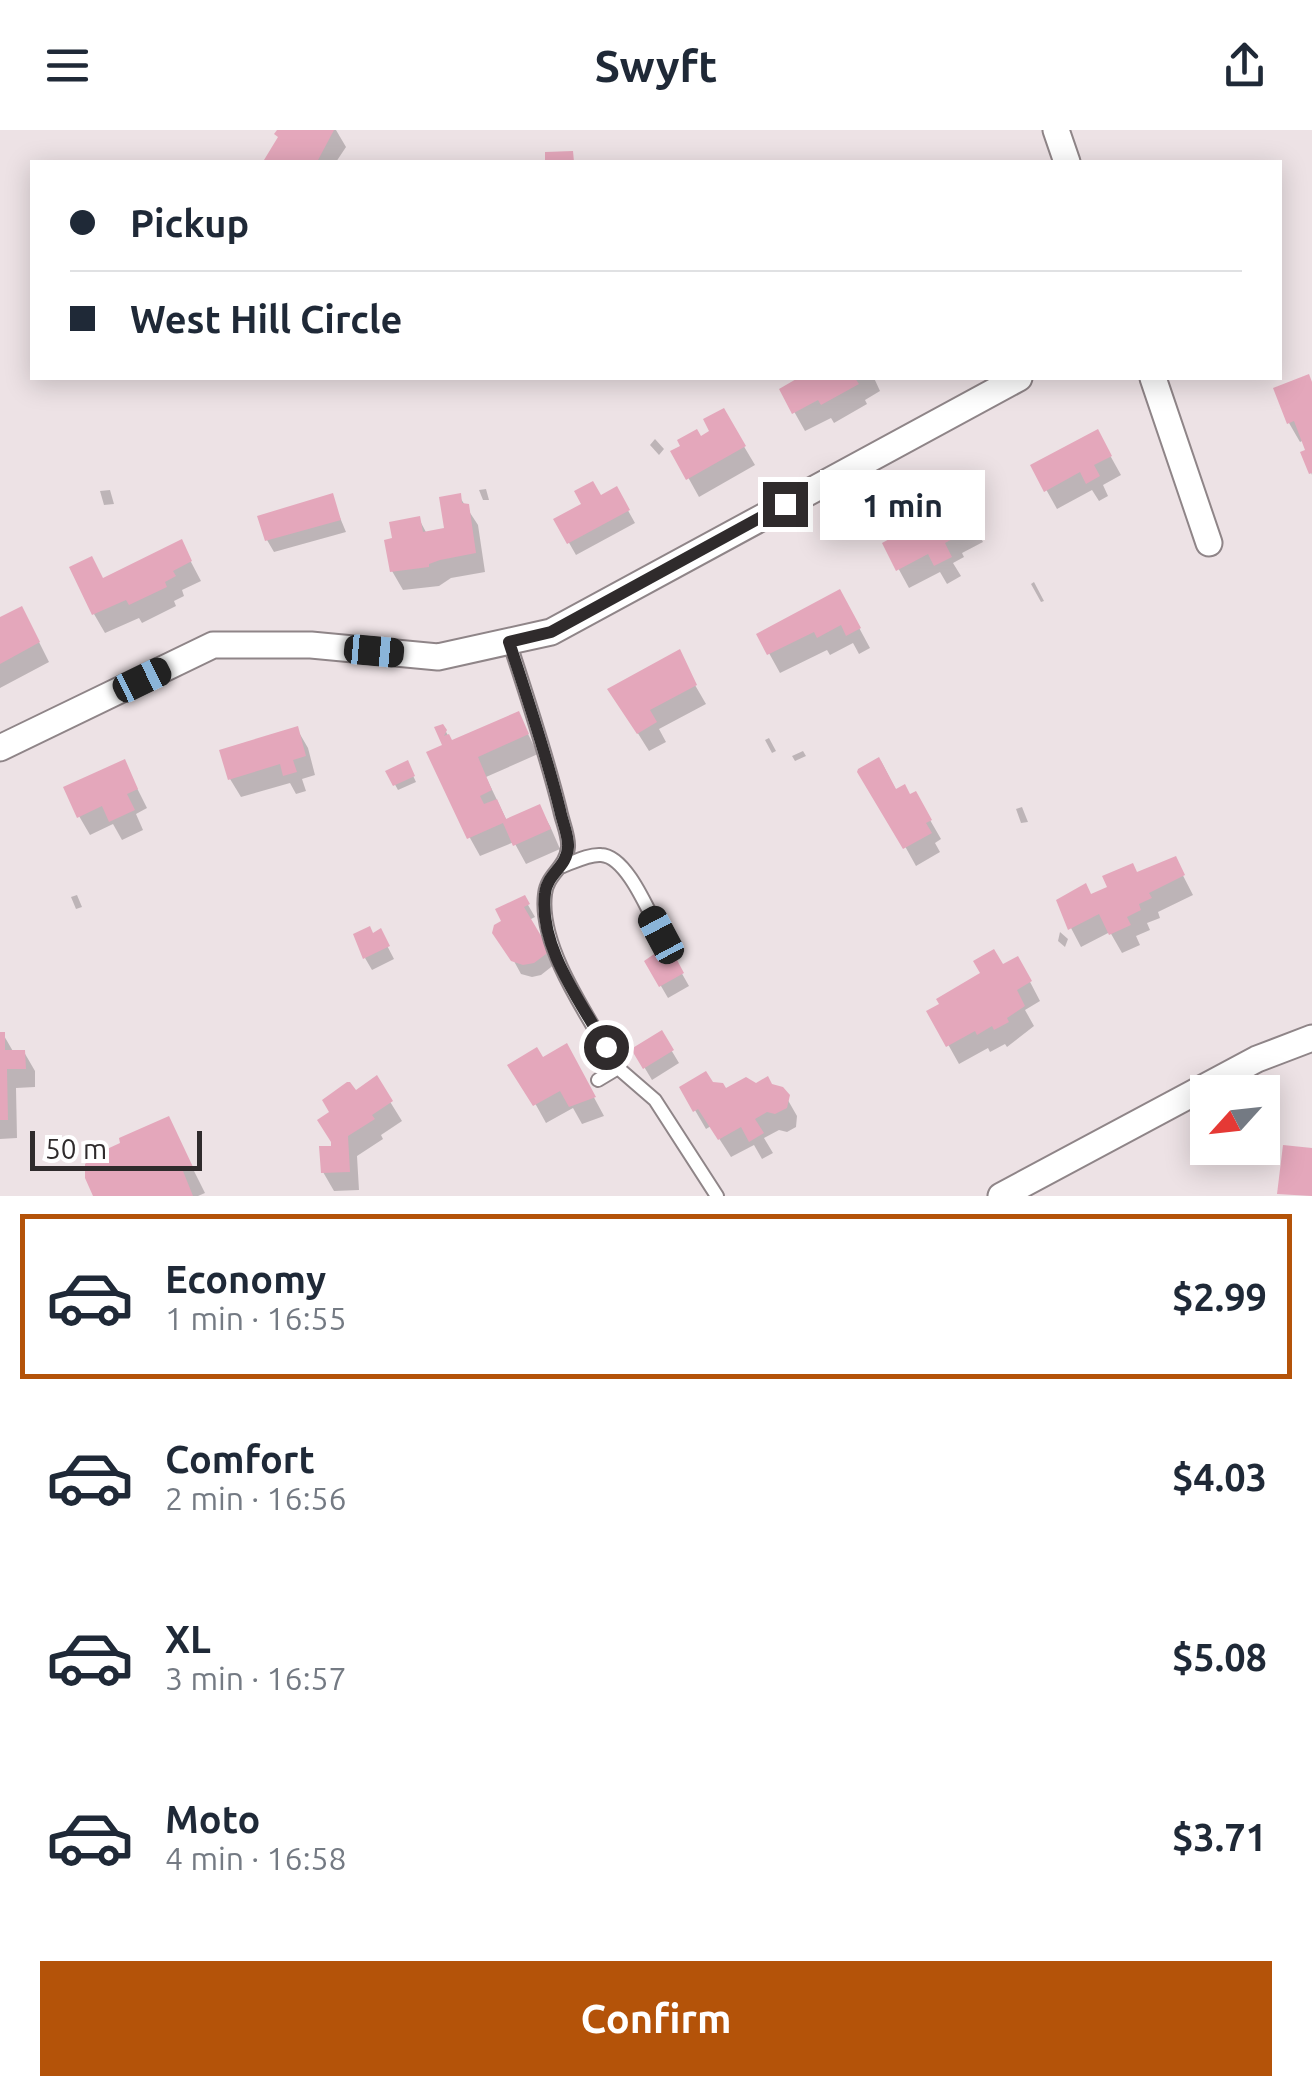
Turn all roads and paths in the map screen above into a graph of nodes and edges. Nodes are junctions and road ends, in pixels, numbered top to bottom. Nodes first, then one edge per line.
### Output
1 (1056, 130) edge
2 (1067, 160) edge
3 (1014, 380) edge
4 (1154, 380) edge
5 (1210, 543) dead end
6 (509, 642) junction
7 (0, 748) edge
8 (563, 866) junction
9 (661, 935) dead end
10 (1312, 1038) edge
11 (618, 1068) junction
12 (598, 1080) dead end
13 (717, 1196) edge
14 (1001, 1196) edge

1 - 2 street
3 - 6 street
4 - 5 street
6 - 7 street
6 - 8 lane
8 - 9 lane
8 - 11 lane
10 - 14 street
11 - 12 lane
11 - 13 lane

